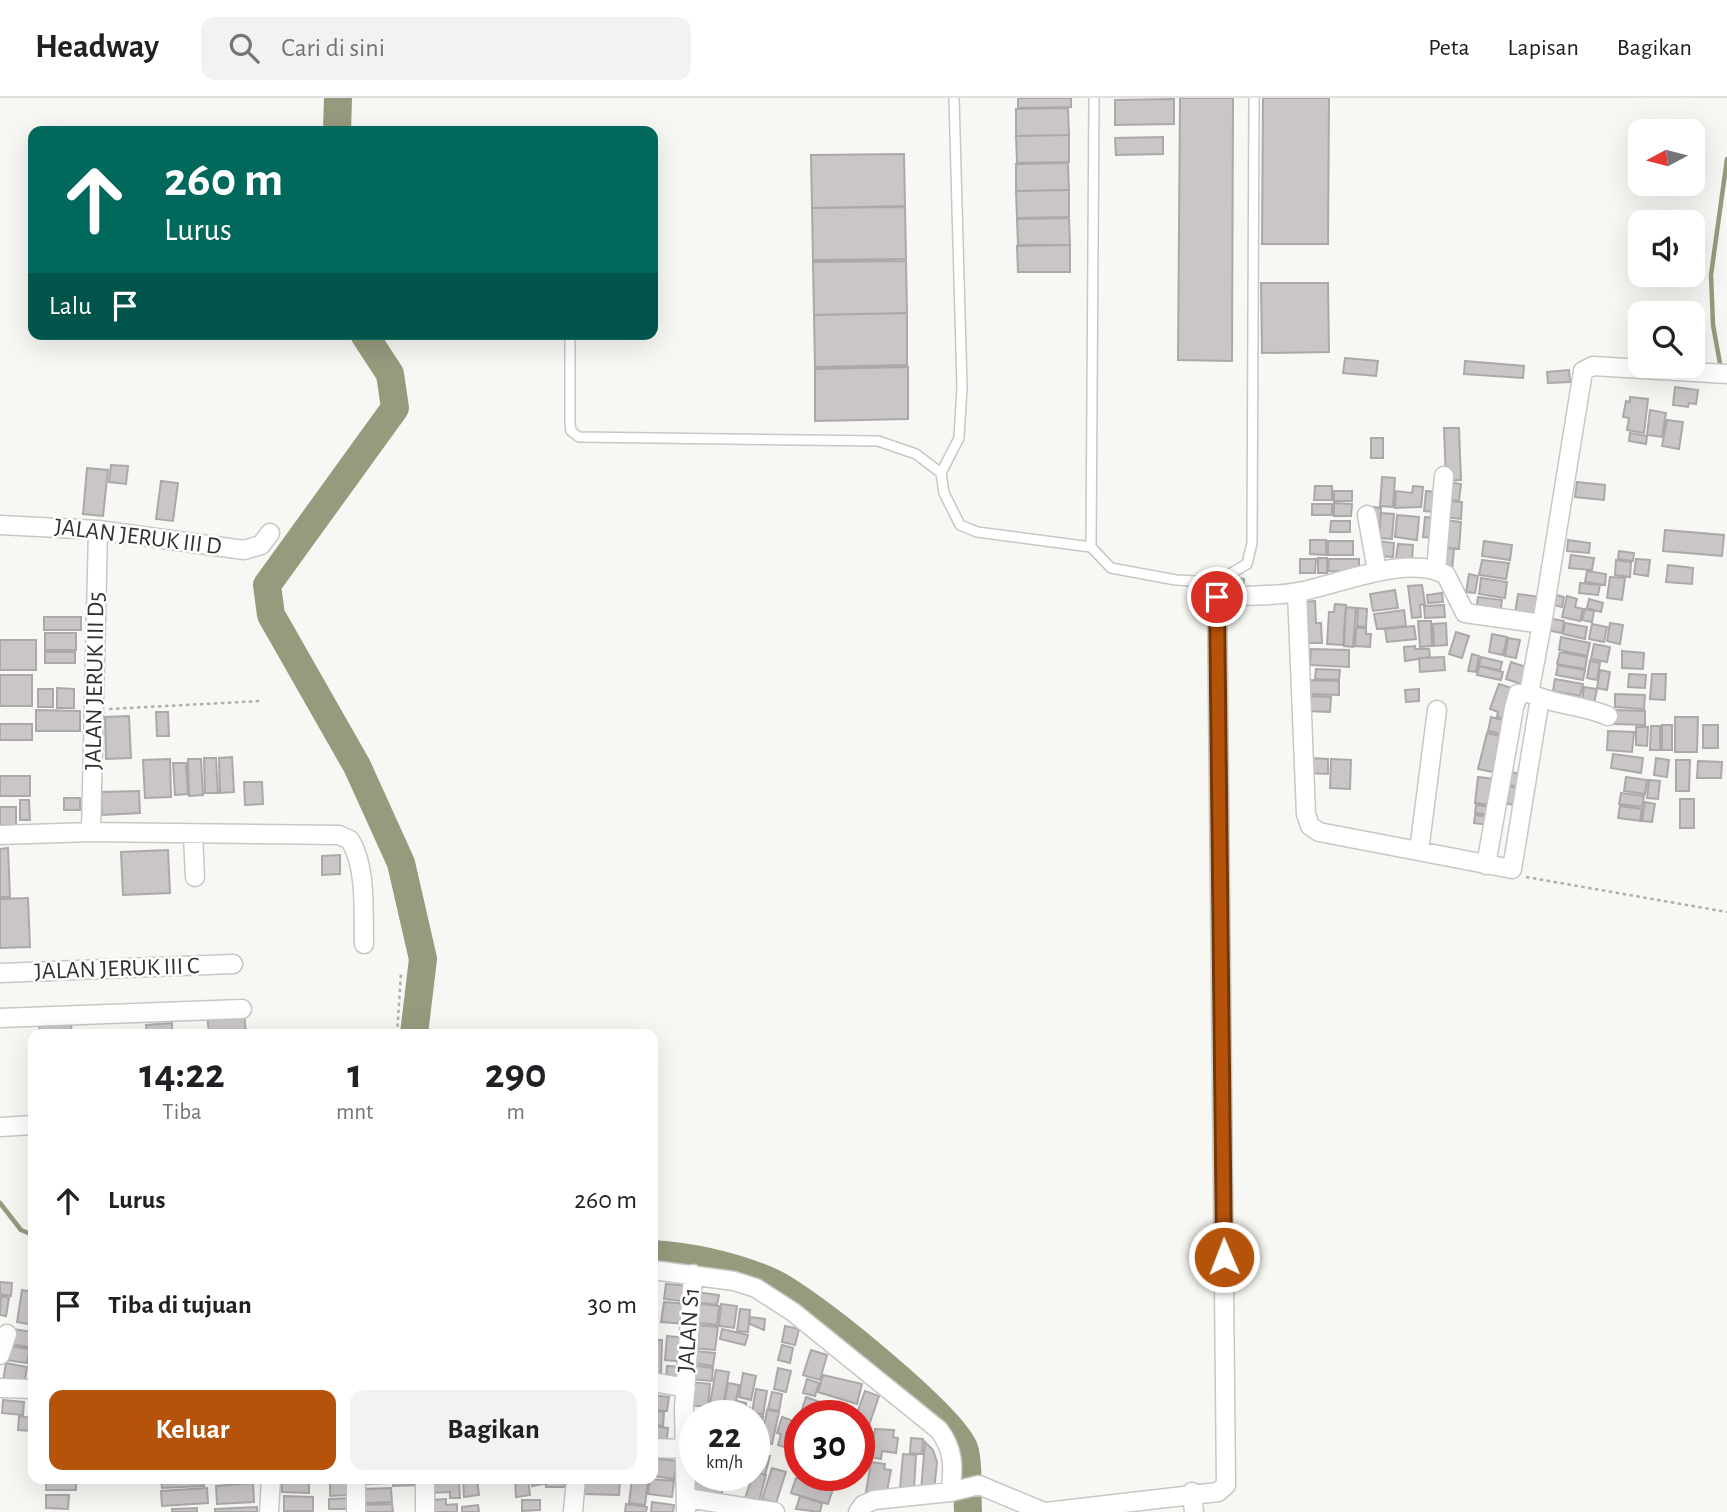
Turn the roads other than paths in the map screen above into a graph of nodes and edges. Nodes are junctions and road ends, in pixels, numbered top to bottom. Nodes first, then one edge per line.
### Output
1 (954, 98) edge
2 (1094, 98) edge
3 (1254, 98) edge
4 (570, 340) edge
5 (1727, 374) edge
6 (941, 473) junction
7 (1444, 475) dead end
8 (1367, 515) dead end
9 (0, 525) edge
10 (99, 530) junction
11 (270, 533) dead end
12 (1091, 547) junction
13 (1436, 570) junction
14 (1377, 571) junction
15 (1216, 589) junction
16 (1297, 592) junction
17 (1542, 624) junction
18 (1535, 695) junction
19 (1437, 710) dead end
20 (1608, 716) dead end
21 (91, 832) junction
22 (0, 835) edge
23 (192, 835) junction
24 (1419, 850) junction
25 (1486, 865) junction
26 (195, 877) dead end
27 (364, 944) dead end
28 (233, 964) dead end
29 (0, 974) edge
30 (242, 1009) dead end
31 (0, 1018) edge
32 (28, 1125) edge
33 (0, 1127) edge
34 (658, 1270) edge
35 (693, 1274) junction
36 (7, 1334) dead end
37 (0, 1355) edge
38 (658, 1383) edge
39 (0, 1388) edge
40 (685, 1388) junction
41 (28, 1389) edge
42 (685, 1400) edge
43 (658, 1448) edge
44 (679, 1449) edge
45 (271, 1484) edge
46 (356, 1484) edge
47 (425, 1484) edge
48 (576, 1484) edge
49 (954, 1491) junction
50 (1192, 1492) junction
51 (686, 1505) edge
52 (269, 1512) edge
53 (356, 1512) edge
54 (425, 1512) edge
55 (573, 1512) edge
56 (775, 1512) edge
57 (858, 1512) edge
58 (1045, 1512) edge
59 (1194, 1512) edge

1 - 6 lane
2 - 12 lane
3 - 15 lane
4 - 6 lane
5 - 17 street
6 - 12 lane
7 - 13 street
8 - 14 street
9 - 10 street, JALAN JERUK III D
10 - 11 street, JALAN JERUK III D
10 - 21 street, JALAN JERUK III D5
12 - 15 lane
13 - 14 street
13 - 17 street
14 - 16 street
15 - 16 street
15 - 50 street
16 - 24 street
17 - 18 street
18 - 20 street
18 - 25 street
18 - 25 street
19 - 24 street
21 - 22 street
21 - 23 street
23 - 26 street
23 - 27 street
24 - 25 street
28 - 29 street, JALAN JERUK III C
30 - 31 street
32 - 33 street
34 - 35 street
35 - 40 street, JALAN S1
35 - 49 street
36 - 37 street
38 - 40 street
39 - 41 street
40 - 42 street, JALAN S1
43 - 44 street
45 - 52 street
46 - 53 street
47 - 54 street
48 - 55 street
49 - 57 street
49 - 58 street
50 - 58 street
50 - 59 street
51 - 56 street

